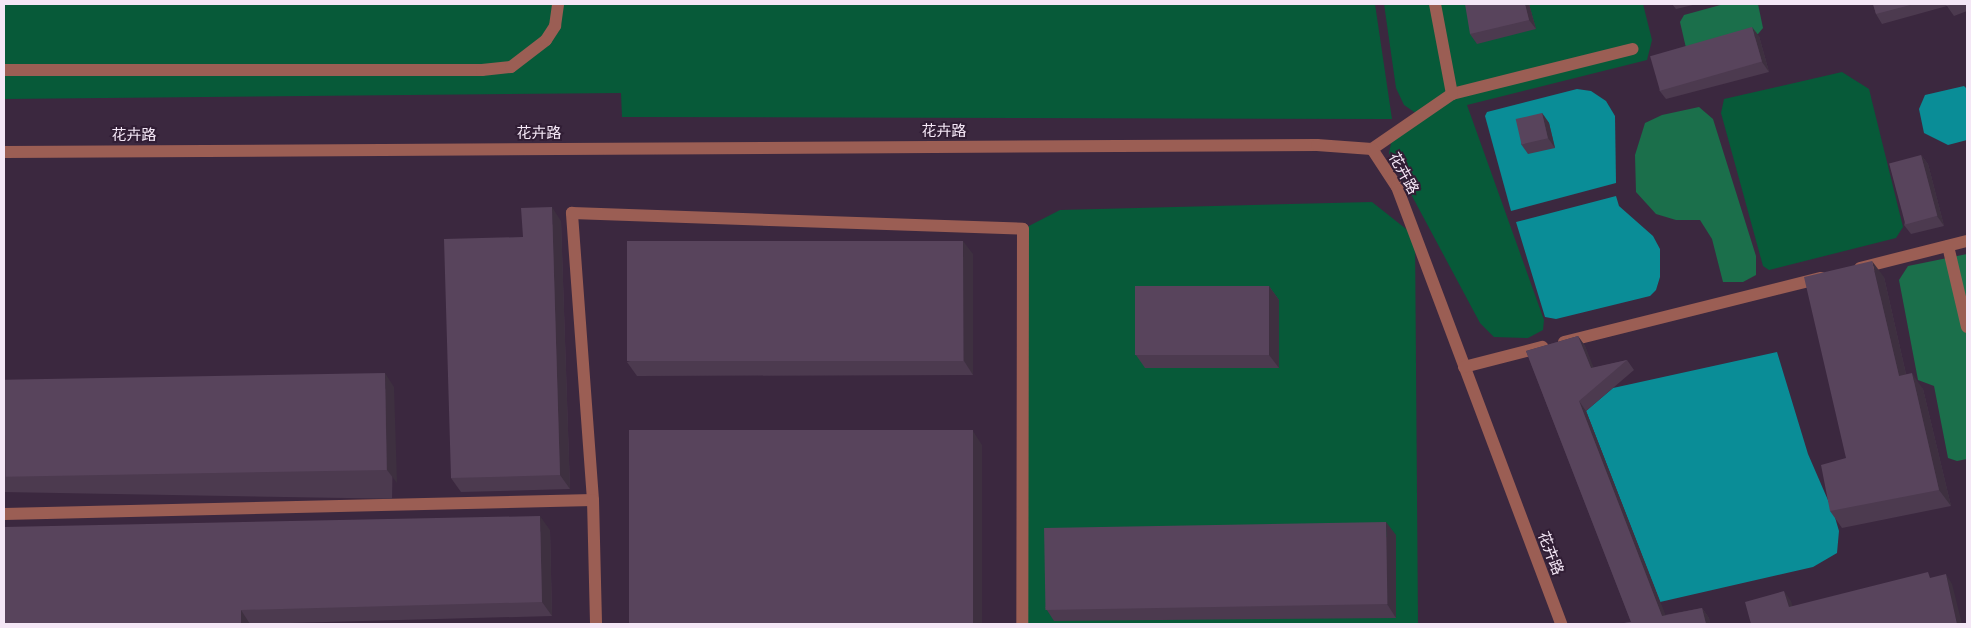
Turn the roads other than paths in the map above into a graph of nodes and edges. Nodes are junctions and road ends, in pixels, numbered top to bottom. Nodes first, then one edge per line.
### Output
1 (558, 4) edge
2 (1435, 4) edge
3 (1632, 48) dead end
4 (4, 70) edge
5 (1452, 94) junction
6 (1372, 149) junction
7 (4, 152) edge
8 (1967, 241) edge
9 (1948, 246) junction
10 (1851, 270) edge
11 (1832, 275) edge
12 (1967, 327) edge
13 (1464, 367) junction
14 (593, 500) junction
15 (4, 514) edge
16 (596, 624) edge
17 (1022, 624) edge
18 (1560, 624) edge

1 - 4 street
2 - 5 street
3 - 5 street
5 - 6 street
6 - 7 street, 花卉路
6 - 13 street, 花卉路
8 - 9 street
9 - 10 street
9 - 12 street
11 - 13 street
13 - 18 street, 花卉路
14 - 15 street
14 - 16 street
14 - 17 street

